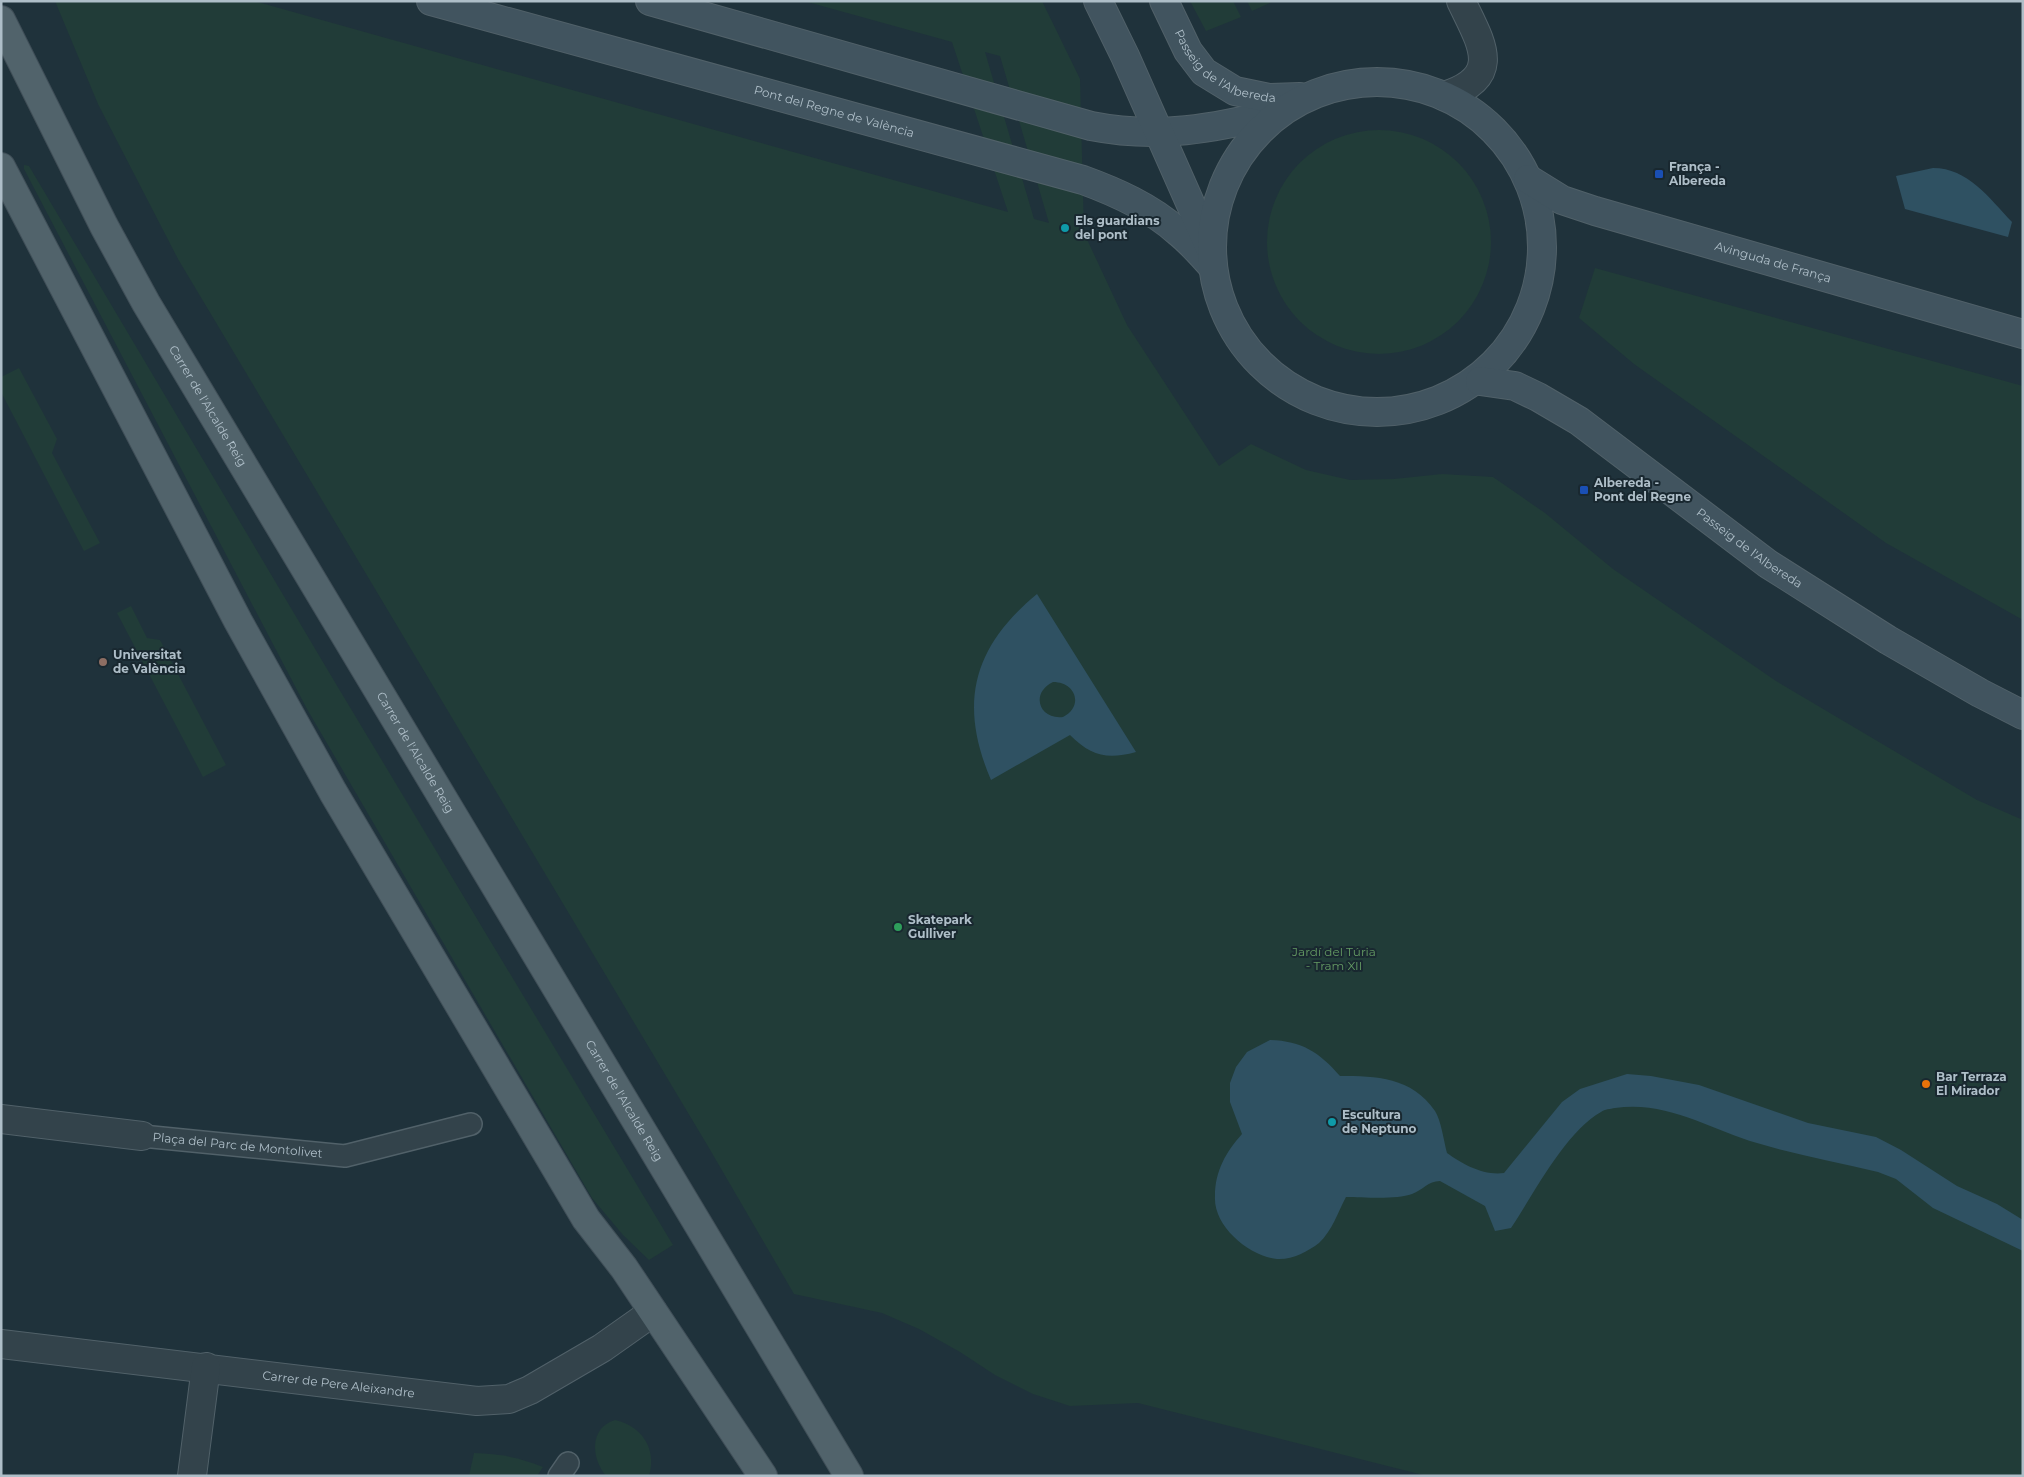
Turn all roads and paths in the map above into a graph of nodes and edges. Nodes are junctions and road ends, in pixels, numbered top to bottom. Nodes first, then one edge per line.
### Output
1 (431, 1) edge
2 (650, 1) edge
3 (1098, 1) edge
4 (1164, 1) edge
5 (1461, 1) edge
6 (1, 20) edge
7 (1444, 96) junction
8 (1309, 97) junction
9 (1286, 110) junction
10 (1157, 133) junction
11 (1, 167) edge
12 (1528, 179) junction
13 (1212, 259) junction
14 (2023, 334) edge
15 (1480, 381) junction
16 (2023, 714) edge
17 (1, 1119) edge
18 (471, 1124) dead end
19 (142, 1136) joint
20 (653, 1312) junction
21 (1, 1344) edge
22 (206, 1367) junction
23 (192, 1476) edge
24 (763, 1476) edge
25 (849, 1476) edge

1 - 13 main road, Pont del Regne de València
2 - 10 main road
3 - 10 main road
4 - 8 main road, Passeig de l'Albereda
5 - 7 street
6 - 25 main road, Carrer de l'Alcalde Reig
7 - 8 main road
7 - 12 main road
8 - 9 main road
9 - 10 main road, Passeig de l'Albereda
9 - 13 main road
10 - 13 main road
11 - 20 main road
12 - 14 main road, Avinguda de França
12 - 15 main road
13 - 15 main road
15 - 16 main road, Passeig de l'Albereda
17 - 19 street, Plaça del Parc de Montolivet
18 - 19 street, Plaça del Parc de Montolivet
20 - 22 street, Carrer de Pere Aleixandre
20 - 24 main road
21 - 22 street, Carrer de Pere Aleixandre
22 - 23 street

